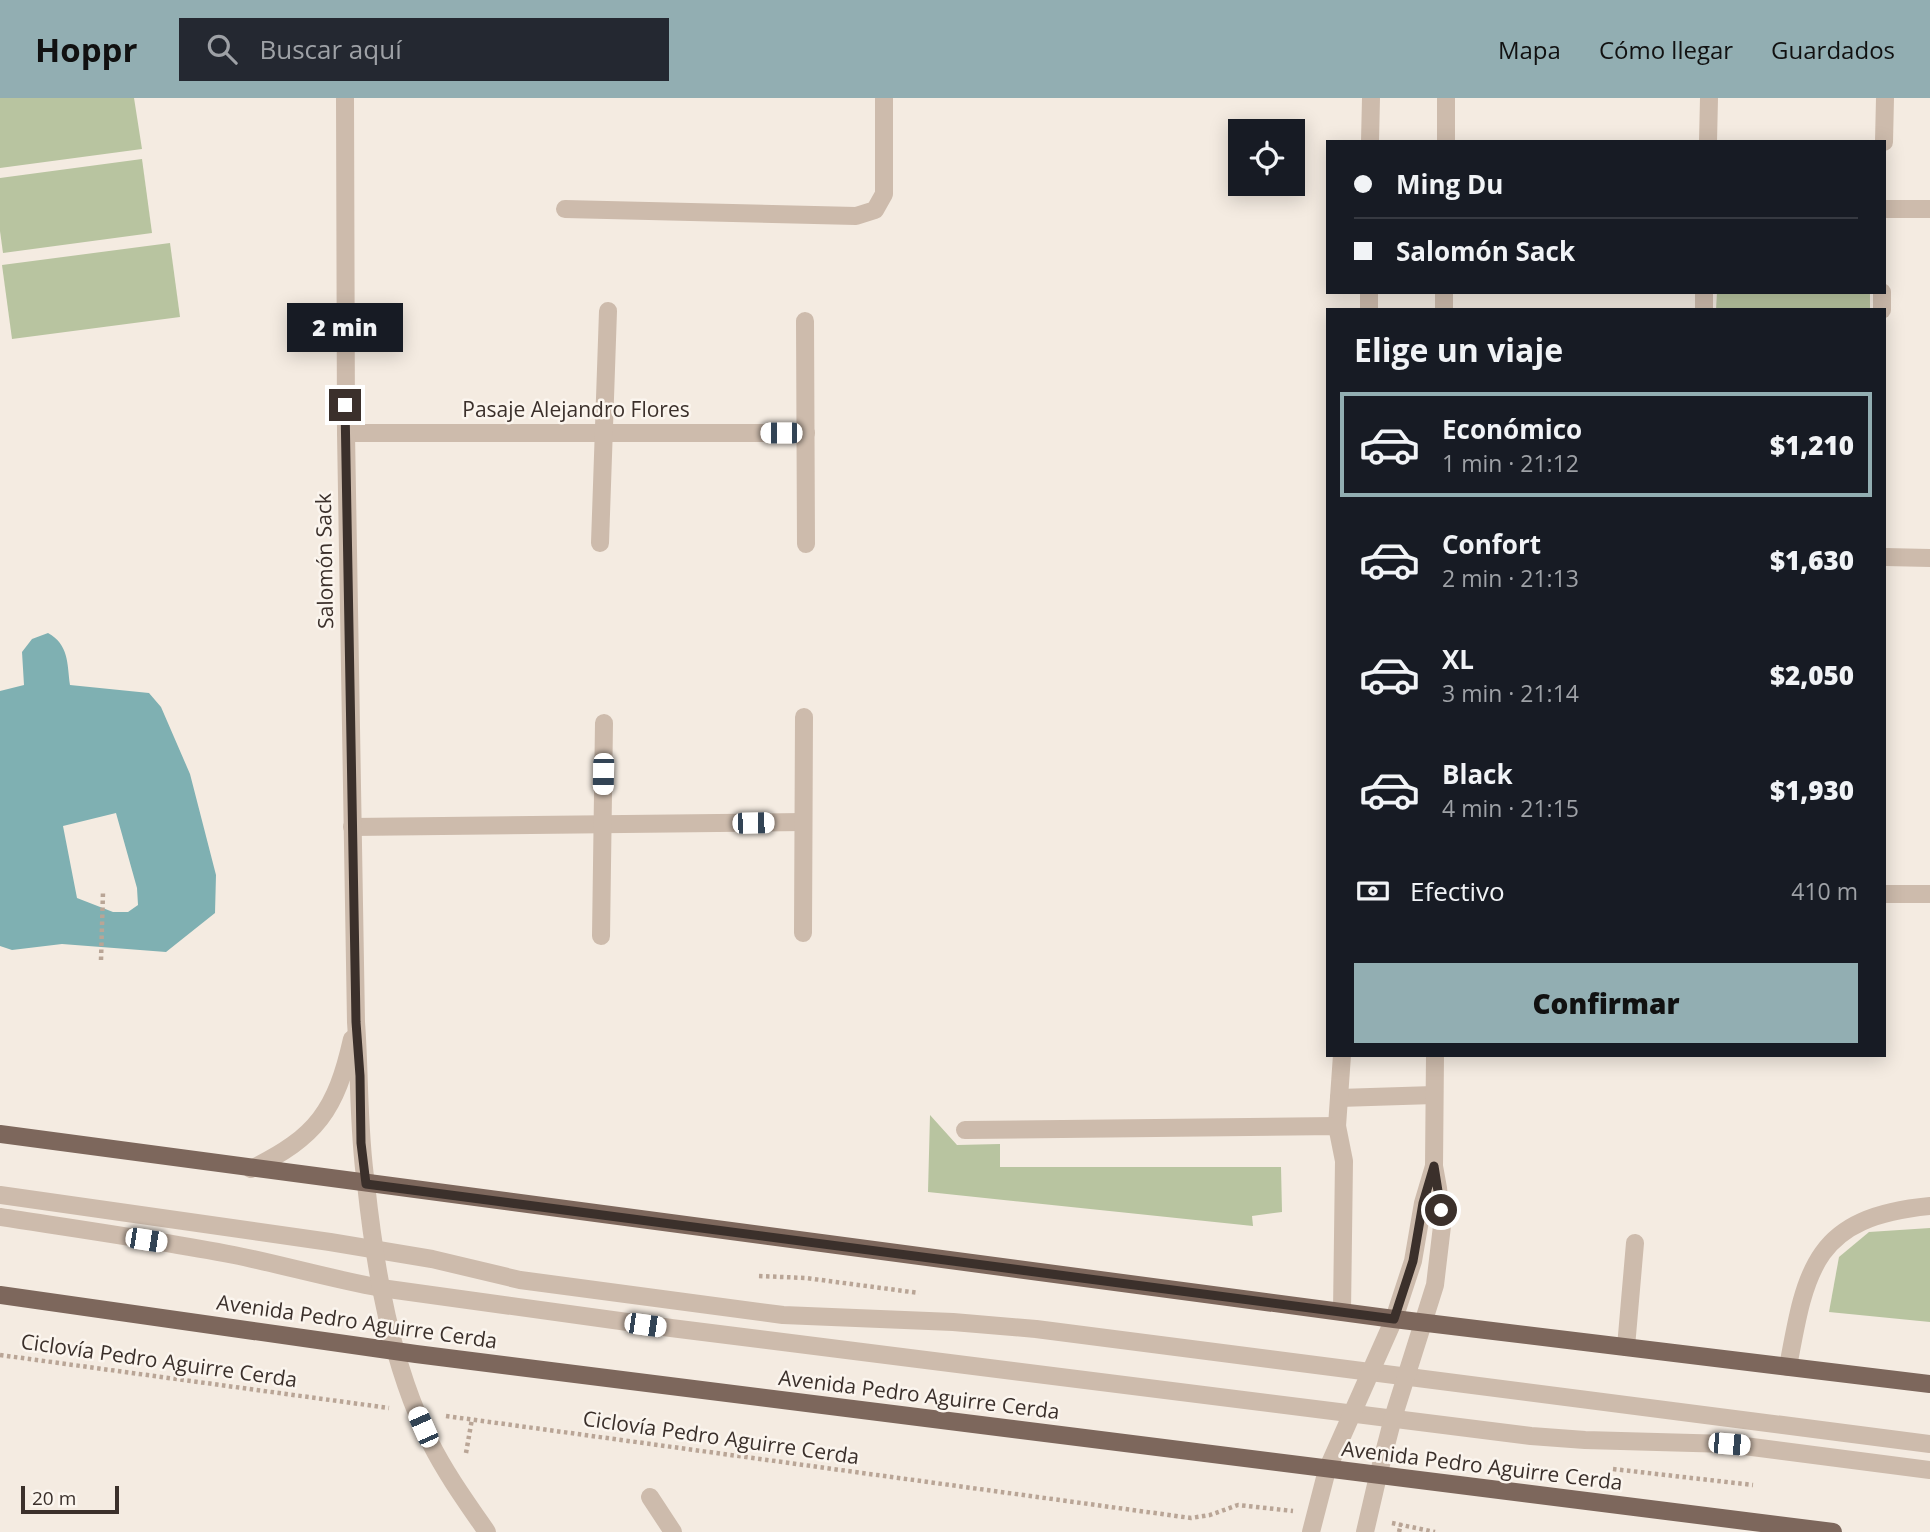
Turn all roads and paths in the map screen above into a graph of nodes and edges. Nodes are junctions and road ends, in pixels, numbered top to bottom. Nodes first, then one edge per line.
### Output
1 (345, 98) edge
2 (884, 98) edge
3 (1371, 98) edge
4 (1446, 98) edge
5 (1709, 98) edge
6 (1885, 98) edge
7 (1370, 140) edge
8 (1446, 140) edge
9 (1708, 140) edge
10 (1884, 140) edge
11 (565, 209) dead end
12 (1886, 209) edge
13 (1930, 209) edge
14 (608, 311) dead end
15 (806, 321) dead end
16 (346, 433) junction
17 (604, 433) junction
18 (806, 433) junction
19 (600, 543) dead end
20 (806, 544) dead end
21 (1886, 558) edge
22 (1930, 558) edge
23 (804, 717) dead end
24 (604, 723) dead end
25 (803, 822) junction
26 (602, 824) junction
27 (352, 827) junction
28 (103, 892) dead end
29 (1886, 894) edge
30 (1930, 894) edge
31 (803, 933) dead end
32 (601, 936) dead end
33 (101, 960) dead end
34 (356, 1022) junction
35 (1342, 1057) edge
36 (1435, 1057) edge
37 (1434, 1095) junction
38 (1339, 1098) junction
39 (1337, 1126) junction
40 (965, 1130) dead end
41 (0, 1134) edge
42 (1434, 1166) junction
43 (251, 1169) junction
44 (366, 1184) junction
45 (0, 1195) edge
46 (1930, 1206) edge
47 (0, 1217) edge
48 (1634, 1243) dead end
49 (373, 1249) junction
50 (381, 1288) junction
51 (0, 1295) edge
52 (1342, 1312) junction
53 (1394, 1319) junction
54 (1425, 1322) junction
55 (1626, 1347) junction
56 (397, 1352) junction
57 (0, 1355) edge
58 (1788, 1367) junction
59 (1370, 1373) junction
60 (1406, 1378) junction
61 (1930, 1384) edge
62 (416, 1412) junction
63 (1351, 1413) junction
64 (472, 1419) junction
65 (1393, 1419) junction
66 (1930, 1444) edge
67 (472, 1464) dead end
68 (1327, 1470) junction
69 (1930, 1470) edge
70 (1378, 1476) junction
71 (650, 1497) dead end
72 (1315, 1514) junction
73 (1401, 1524) junction
74 (1367, 1526) edge
75 (487, 1532) edge
76 (673, 1532) edge
77 (1311, 1532) edge
78 (1399, 1532) edge
79 (1435, 1532) edge
80 (1833, 1532) edge

1 - 16 street, Salomón Sack
2 - 11 street
3 - 7 street
4 - 8 street
5 - 9 street
6 - 10 street
12 - 13 street
14 - 17 street
15 - 18 street
16 - 17 street, Pasaje Alejandro Flores
16 - 27 street, Salomón Sack
17 - 18 street, Pasaje Alejandro Flores
17 - 19 street
18 - 20 street
21 - 22 street
23 - 25 street
24 - 26 street
25 - 26 street
25 - 31 street
26 - 27 street
26 - 32 street
27 - 34 street, Salomón Sack
28 - 33 path
29 - 30 street
34 - 43 street, Salomón Sack
34 - 44 street, Salomón Sack
35 - 38 street
36 - 37 street
37 - 38 street
37 - 42 street
38 - 39 street
39 - 40 street
39 - 52 street
41 - 43 main road
42 - 53 street
42 - 54 street
43 - 44 main road
44 - 49 street, Salomón Sack
44 - 52 main road
45 - 49 street
46 - 58 street
47 - 50 street
48 - 55 street
49 - 50 street, Salomón Sack
49 - 59 street
50 - 56 street, Salomón Sack
50 - 63 street
51 - 56 main road, Avenida Pedro Aguirre Cerda
52 - 53 main road
53 - 54 main road
53 - 59 street
54 - 55 main road
54 - 60 street
55 - 58 main road
56 - 62 street, Salomón Sack
56 - 68 main road, Avenida Pedro Aguirre Cerda
57 - 62 path, Ciclovía Pedro Aguirre Cerda
58 - 61 main road
59 - 60 street
59 - 63 street
60 - 65 street
60 - 66 street
62 - 64 path, Ciclovía Pedro Aguirre Cerda
62 - 75 street, Salomón Sack
63 - 65 street
63 - 68 street
64 - 67 path
64 - 72 path, Ciclovía Pedro Aguirre Cerda
65 - 69 street
65 - 70 street
68 - 70 main road, Avenida Pedro Aguirre Cerda
68 - 72 street
70 - 74 street
70 - 80 main road, Avenida Pedro Aguirre Cerda
71 - 76 street
72 - 77 street
73 - 74 path
73 - 78 path
73 - 79 path

